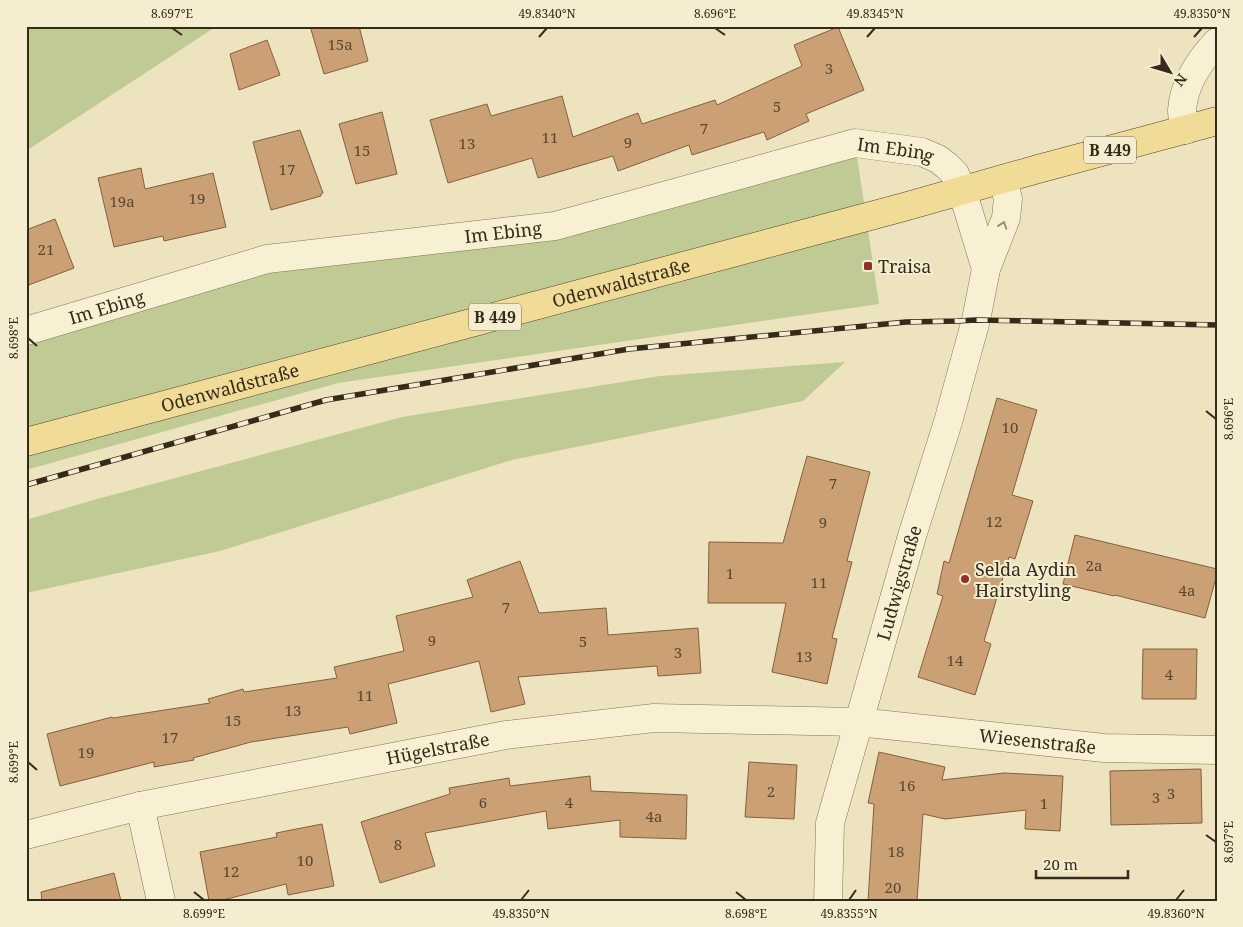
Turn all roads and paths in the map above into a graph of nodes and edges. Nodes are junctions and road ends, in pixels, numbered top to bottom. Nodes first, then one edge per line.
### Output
1 (1217, 42) edge
2 (1217, 121) edge
3 (1185, 130) junction
4 (1003, 179) junction
5 (962, 190) junction
6 (986, 269) junction
7 (26, 331) edge
8 (26, 442) edge
9 (858, 722) junction
10 (1217, 750) edge
11 (140, 806) junction
12 (26, 835) edge
13 (161, 901) edge
14 (828, 901) edge

1 - 3 street
2 - 3 main road, Odenwaldstraße / B 449
3 - 4 main road, Odenwaldstraße / B 449
4 - 5 main road, Odenwaldstraße / B 449
6 -> 4 street, Ludwigstraße
5 - 6 street, Ludwigstraße
5 - 7 street, Im Ebing
5 - 8 main road, Odenwaldstraße / B 449
6 - 9 street, Ludwigstraße
9 - 10 street, Wiesenstraße
9 - 11 street, Hügelstraße
9 - 14 street, Ludwigstraße
11 - 12 street, Hügelstraße
11 - 13 street

